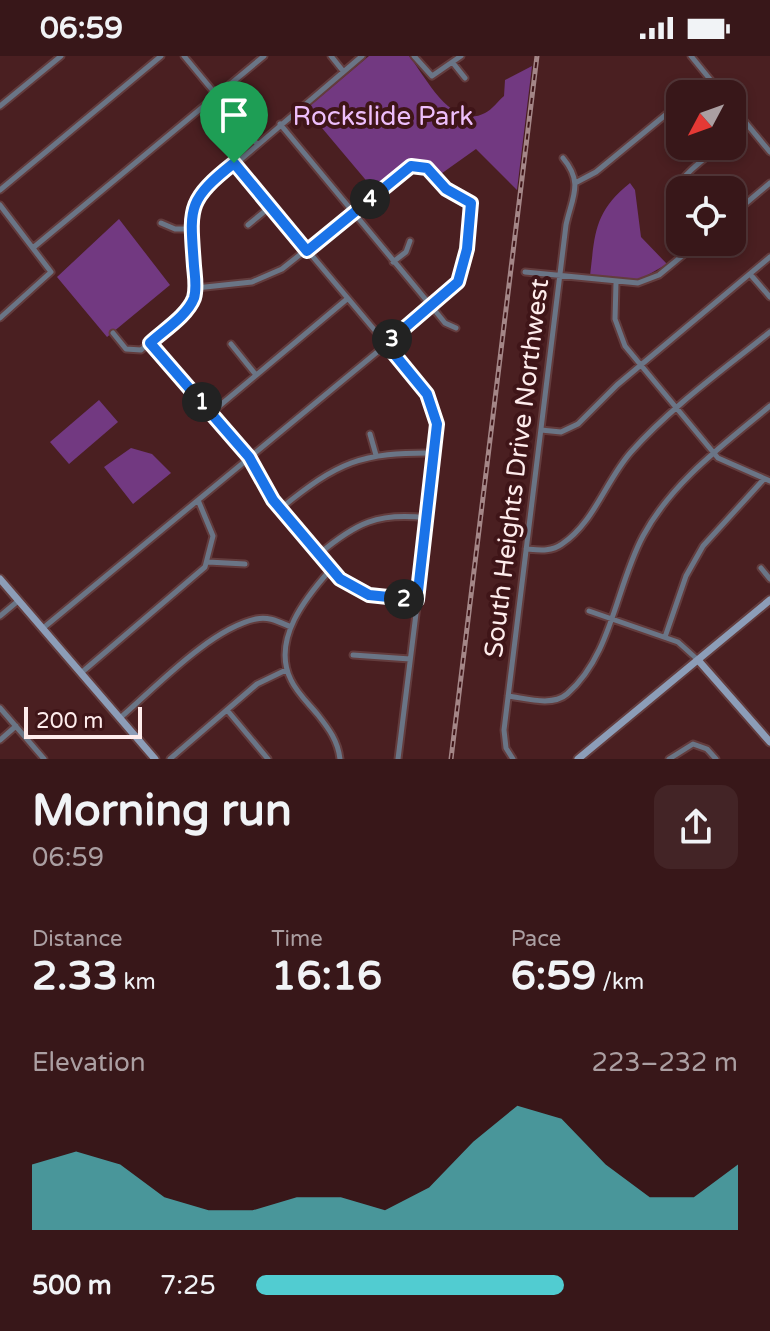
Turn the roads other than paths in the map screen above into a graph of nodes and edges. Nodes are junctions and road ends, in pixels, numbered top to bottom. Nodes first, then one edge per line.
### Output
1 (61, 56) edge
2 (161, 56) edge
3 (184, 56) edge
4 (264, 56) edge
5 (331, 56) edge
6 (362, 56) edge
7 (414, 56) edge
8 (461, 56) edge
9 (691, 56) edge
10 (453, 63) junction
11 (344, 71) junction
12 (465, 78) dead end
13 (709, 79) edge
14 (217, 96) junction
15 (0, 106) edge
16 (666, 115) edge
17 (280, 124) junction
18 (747, 124) edge
19 (257, 144) junction
20 (770, 152) edge
21 (563, 158) dead end
22 (703, 160) edge
23 (234, 163) junction
24 (685, 176) edge
25 (577, 182) junction
26 (770, 183) edge
27 (0, 190) edge
28 (746, 203) edge
29 (0, 205) edge
30 (270, 207) junction
31 (354, 213) junction
32 (161, 223) dead end
33 (248, 225) dead end
34 (191, 229) junction
35 (410, 241) dead end
36 (34, 247) junction
37 (307, 251) junction
38 (682, 256) edge
39 (770, 257) edge
40 (393, 262) junction
41 (525, 272) dead end
42 (750, 274) junction
43 (560, 276) junction
44 (616, 283) junction
45 (196, 288) junction
46 (770, 297) edge
47 (347, 299) junction
48 (432, 307) junction
49 (0, 318) edge
50 (456, 328) dead end
51 (770, 332) edge
52 (113, 333) dead end
53 (150, 343) junction
54 (231, 344) dead end
55 (386, 344) junction
56 (640, 365) junction
57 (256, 375) junction
58 (770, 406) edge
59 (677, 409) junction
60 (211, 413) junction
61 (541, 430) junction
62 (370, 434) dead end
63 (436, 453) junction
64 (713, 453) junction
65 (376, 455) junction
66 (249, 457) junction
67 (767, 480) edge
68 (198, 500) junction
69 (280, 509) junction
70 (427, 518) junction
71 (526, 549) junction
72 (319, 554) junction
73 (208, 562) junction
74 (245, 564) dead end
75 (761, 568) dead end
76 (331, 569) junction
77 (0, 579) edge
78 (770, 579) edge
79 (417, 600) junction
80 (770, 600) edge
81 (18, 601) junction
82 (589, 611) dead end
83 (0, 616) edge
84 (611, 618) junction
85 (291, 627) junction
86 (42, 629) junction
87 (665, 637) junction
88 (353, 655) dead end
89 (410, 659) junction
90 (698, 660) junction
91 (286, 669) junction
92 (81, 673) junction
93 (508, 696) junction
94 (0, 708) edge
95 (227, 710) junction
96 (120, 718) junction
97 (16, 726) junction
98 (0, 740) edge
99 (770, 742) edge
100 (44, 759) edge
101 (155, 759) edge
102 (170, 759) edge
103 (268, 759) edge
104 (342, 759) edge
105 (398, 759) edge
106 (513, 759) edge
107 (578, 759) edge
108 (669, 759) edge
109 (716, 759) edge

1 - 15 street
2 - 27 street
3 - 14 street
4 - 14 street
5 - 11 street
6 - 11 street
7 - 10 street
8 - 10 street
9 - 13 street
10 - 12 street
11 - 17 street
14 - 19 street
14 - 36 street
16 - 25 street
17 - 19 street
17 - 31 street
18 - 20 street
19 - 23 street
21 - 25 street
22 - 24 street
23 - 30 street
23 - 34 street
25 - 43 street, South Heights Drive Northwest
26 - 28 street
29 - 36 street
30 - 33 street
30 - 37 street
31 - 37 street
31 - 40 street
31 - 48 street
32 - 34 street
34 - 45 street
35 - 40 street
36 - 49 street
37 - 45 street
37 - 47 street
38 - 44 street
39 - 42 street
40 - 48 street
41 - 43 street
42 - 46 street
42 - 56 street
43 - 44 street
43 - 61 street, South Heights Drive Northwest
44 - 56 street
45 - 53 street
47 - 55 street
47 - 57 street
48 - 50 street
48 - 55 street
51 - 59 street
52 - 53 street
53 - 60 street
54 - 57 street
55 - 63 street
55 - 66 street
56 - 59 street
56 - 61 street
57 - 60 street
58 - 64 street
59 - 64 street
59 - 71 street
60 - 66 street
61 - 71 street, South Heights Drive Northwest
62 - 65 street
63 - 65 street
63 - 70 street
64 - 67 street
64 - 84 street
65 - 69 street
66 - 68 street
66 - 69 street
67 - 87 street
68 - 73 street
68 - 86 street
69 - 72 street
70 - 72 street
70 - 79 street
71 - 93 street, South Heights Drive Northwest
72 - 76 street
73 - 74 street
73 - 92 street
75 - 78 street
76 - 79 street
76 - 85 street
77 - 81 street
79 - 89 street
80 - 90 street
81 - 83 street
81 - 86 street
82 - 84 street
84 - 87 street
84 - 93 street
85 - 91 street
85 - 96 street
86 - 92 street
87 - 90 street
88 - 89 street
89 - 105 street
90 - 99 street
90 - 107 street
91 - 95 street
91 - 104 street
92 - 96 street
93 - 106 street, South Heights Drive Northwest
94 - 97 street
95 - 102 street
95 - 103 street
96 - 101 street
97 - 98 street
97 - 100 street
108 - 109 street

